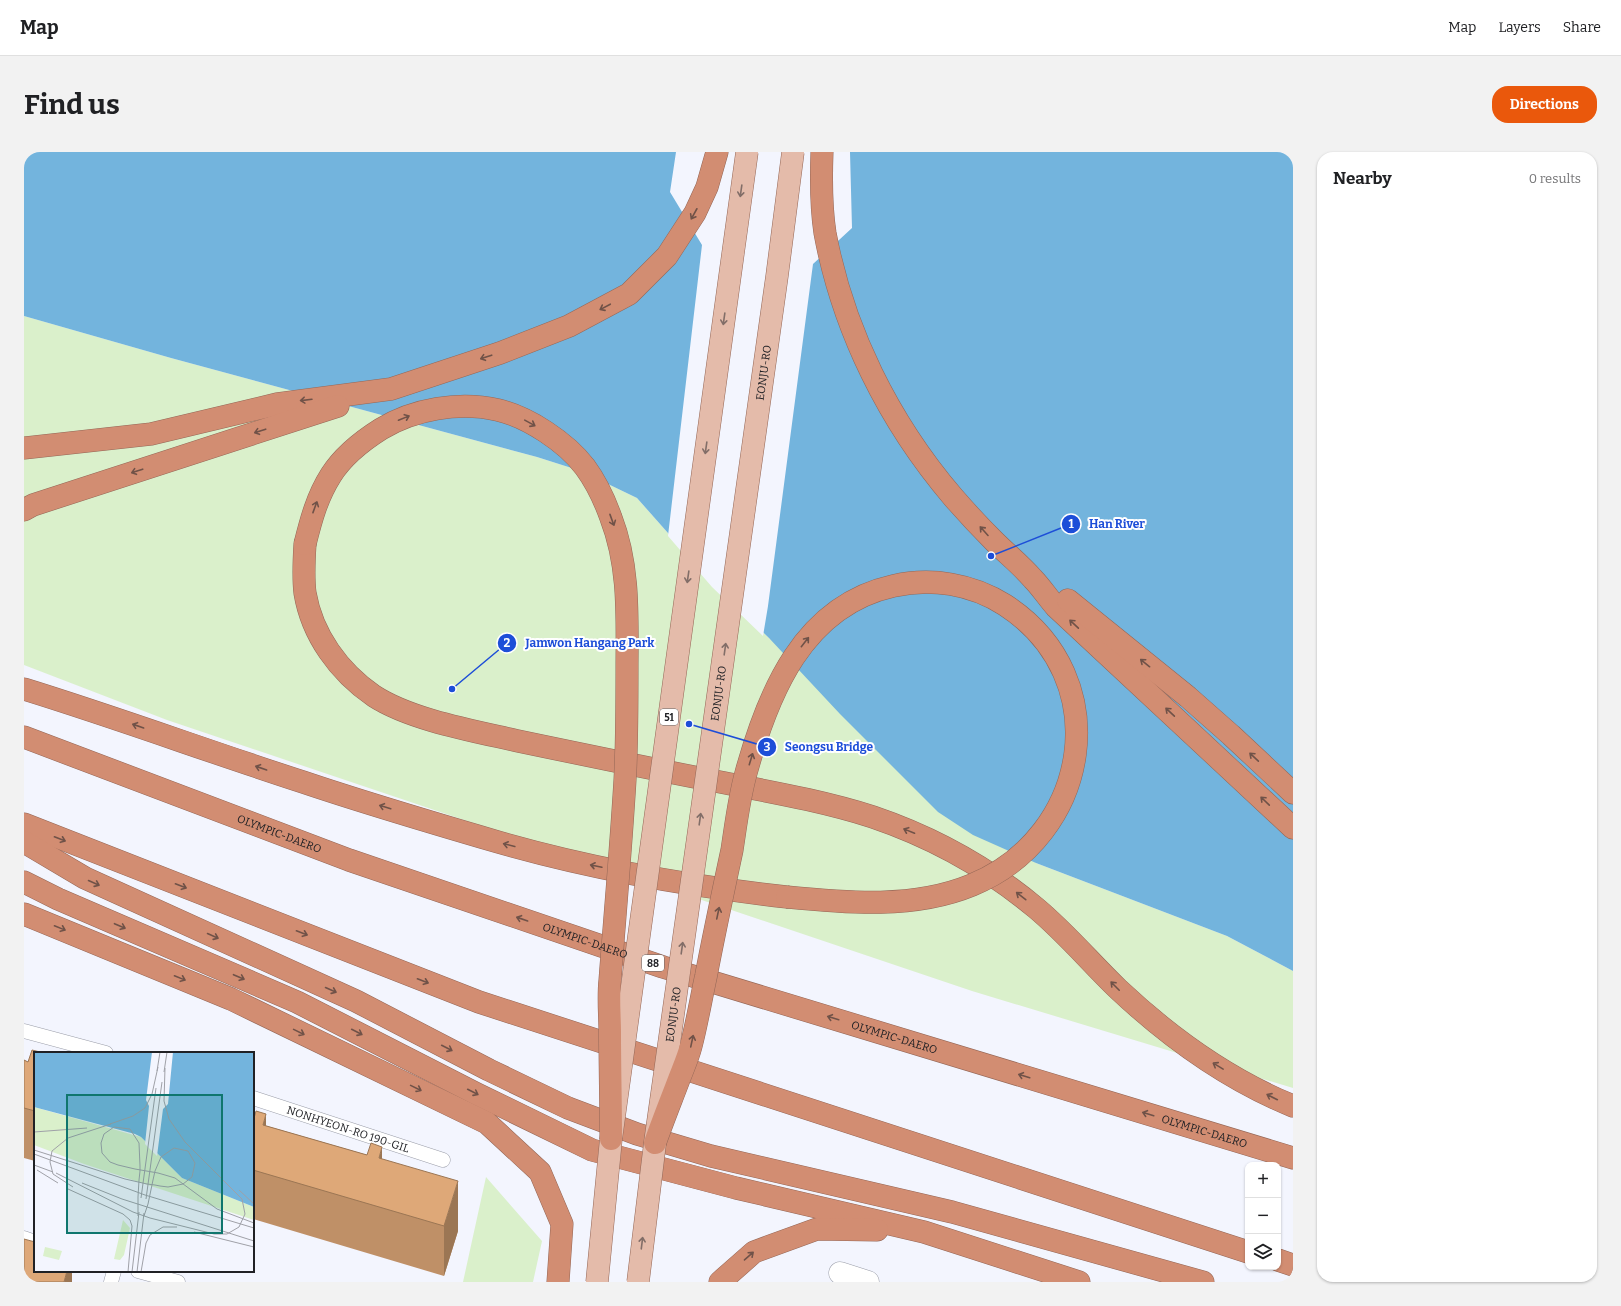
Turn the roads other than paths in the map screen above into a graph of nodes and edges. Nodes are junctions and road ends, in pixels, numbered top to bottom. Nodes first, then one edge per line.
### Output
1 (717, 152) edge
2 (747, 152) edge
3 (793, 152) edge
4 (822, 152) edge
5 (391, 389) junction
6 (24, 448) edge
7 (24, 510) edge
8 (1034, 579) junction
9 (24, 688) edge
10 (24, 737) edge
11 (1293, 793) edge
12 (24, 824) edge
13 (1293, 828) edge
14 (24, 842) edge
15 (24, 882) edge
16 (24, 914) edge
17 (24, 1031) edge
18 (102, 1052) edge
19 (254, 1098) edge
20 (1293, 1106) edge
21 (611, 1138) junction
22 (655, 1143) junction
23 (1293, 1158) edge
24 (443, 1160) dead end
25 (924, 1232) junction
26 (24, 1238) edge
27 (34, 1242) edge
28 (1245, 1251) edge
29 (1281, 1261) edge
30 (1293, 1265) edge
31 (114, 1272) edge
32 (142, 1272) edge
33 (840, 1273) dead end
34 (1199, 1281) edge
35 (111, 1282) edge
36 (178, 1282) edge
37 (558, 1282) edge
38 (596, 1282) edge
39 (638, 1282) edge
40 (720, 1282) edge
41 (868, 1282) edge
42 (1079, 1282) edge

1 -> 5 highway
2 -> 21 main road, 51, bridge
22 -> 3 main road, EONJU-RO, bridge
8 -> 4 highway
5 -> 6 highway
5 -> 7 highway
11 -> 8 highway
13 -> 8 highway
22 -> 9 highway, bridge
23 -> 10 highway, OLYMPIC-DAERO / 88
12 -> 28 highway
14 -> 34 highway
15 -> 25 highway
16 -> 37 highway
17 - 18 lane
19 - 24 lane, NONHYEON-RO 190-GIL
20 -> 21 highway, bridge
21 - 38 main road, 51, bridge
39 -> 22 main road, EONJU-RO, bridge
40 -> 25 highway
25 - 42 highway
26 - 27 lane
29 - 30 highway
31 - 35 lane
32 - 36 lane
33 - 41 street

